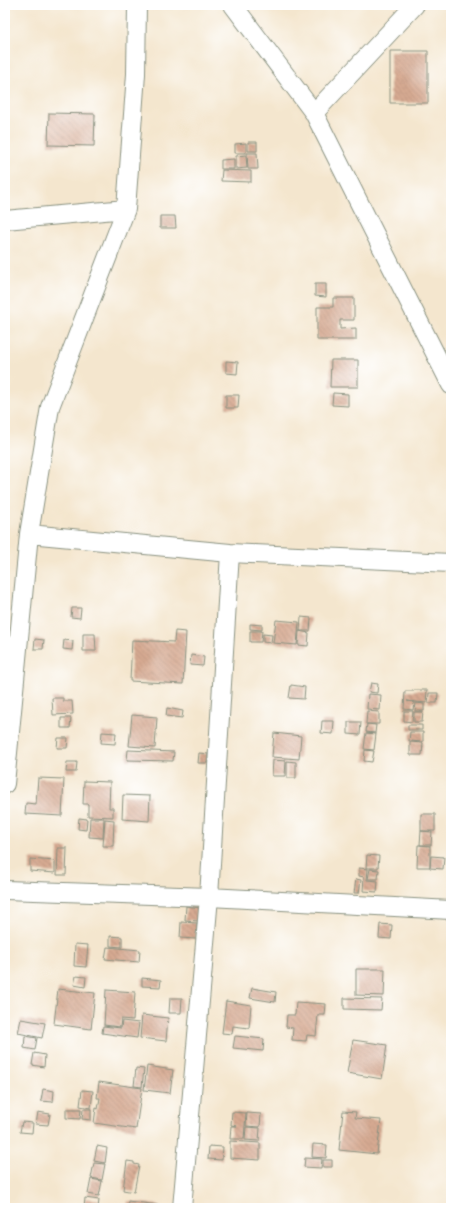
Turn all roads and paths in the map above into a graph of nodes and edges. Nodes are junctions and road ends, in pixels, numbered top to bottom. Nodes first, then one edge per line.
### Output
1 (137, 5) edge
2 (233, 5) edge
3 (415, 5) edge
4 (314, 113) junction
5 (5, 209) edge
6 (126, 209) junction
7 (14, 219) edge
8 (451, 384) edge
9 (29, 534) junction
10 (230, 553) junction
11 (451, 563) edge
12 (5, 784) edge
13 (5, 890) edge
14 (209, 897) junction
15 (451, 910) edge
16 (182, 1208) edge

1 - 6 street
2 - 4 street
3 - 4 street
4 - 8 street
5 - 7 street
6 - 7 street
6 - 9 street
9 - 10 street
9 - 12 street
10 - 11 street
10 - 14 street
13 - 14 street
14 - 15 street
14 - 16 street

